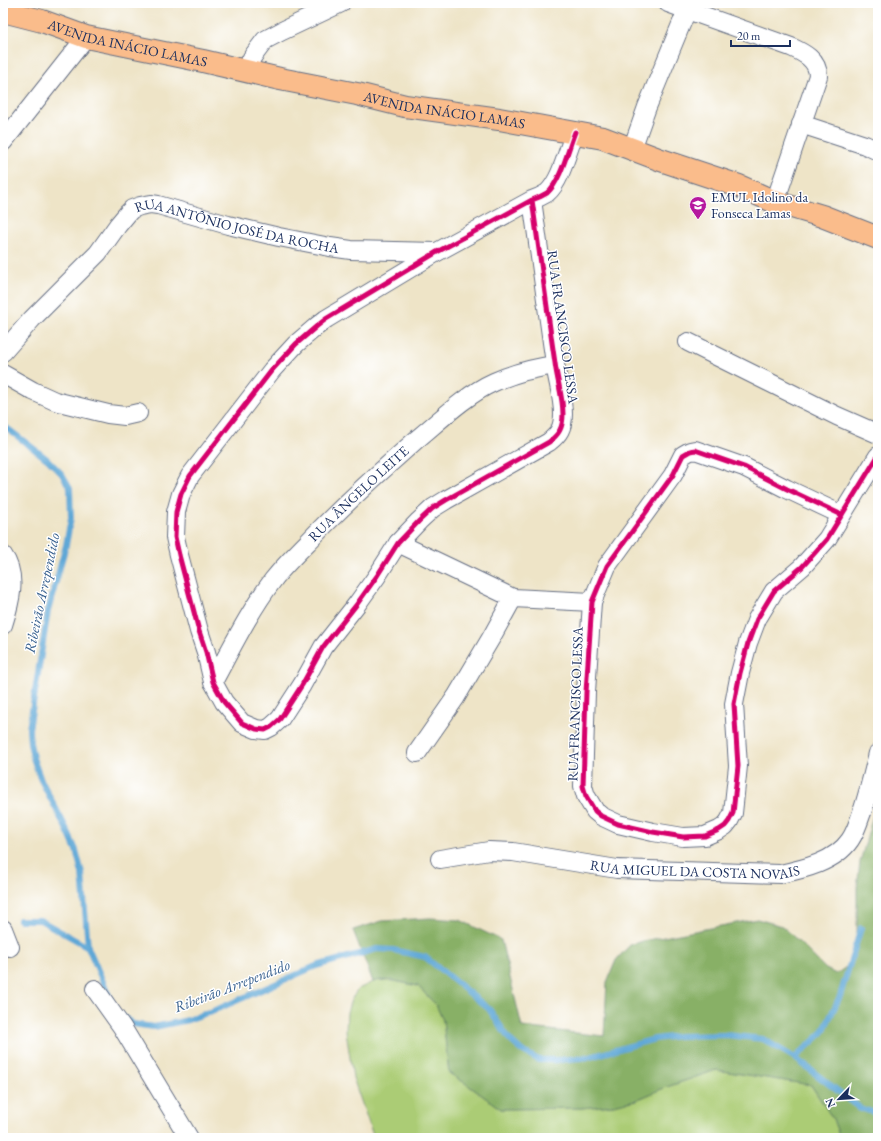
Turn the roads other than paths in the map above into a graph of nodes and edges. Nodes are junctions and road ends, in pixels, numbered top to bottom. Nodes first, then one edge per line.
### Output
1 (341, 3) edge
2 (668, 3) edge
3 (687, 10) junction
4 (3, 11) edge
5 (86, 37) junction
6 (245, 71) junction
7 (801, 124) junction
8 (574, 132) junction
9 (3, 142) edge
10 (632, 149) junction
11 (878, 151) edge
12 (532, 200) junction
13 (775, 202) junction
14 (878, 238) edge
15 (437, 252) junction
16 (688, 342) dead end
17 (3, 352) edge
18 (555, 365) junction
19 (3, 374) edge
20 (138, 413) dead end
21 (878, 434) edge
22 (878, 456) edge
23 (842, 515) junction
24 (398, 543) junction
25 (3, 556) edge
26 (513, 598) junction
27 (592, 602) junction
28 (3, 625) edge
29 (213, 682) junction
30 (417, 753) dead end
31 (878, 753) edge
32 (440, 859) dead end
33 (3, 929) edge
34 (10, 947) dead end
35 (95, 989) dead end
36 (189, 1138) edge

1 - 6 street
2 - 3 street
3 - 7 street
3 - 10 street
4 - 5 main road, AVENIDA INÁCIO LAMAS
5 - 6 main road, AVENIDA INÁCIO LAMAS
5 - 9 street
6 - 8 main road, AVENIDA INÁCIO LAMAS
7 - 11 street
7 - 13 street
8 - 10 main road, AVENIDA INÁCIO LAMAS
8 - 12 street, RUA FRANCISCO LESSA
10 - 13 main road, AVENIDA INÁCIO LAMAS
12 - 15 street, RUA FRANCISCO LESSA
12 - 18 street, RUA FRANCISCO LESSA
13 - 14 main road, AVENIDA INÁCIO LAMAS
15 - 17 street, RUA ANTÔNIO JOSÉ DA ROCHA
15 - 29 street, RUA FRANCISCO LESSA
16 - 21 street
18 - 24 street, RUA FRANCISCO LESSA
18 - 29 street, RUA ÂNGELO LEITE
19 - 20 street
22 - 23 street, RUA FRANCISCO LESSA
23 - 27 street, RUA FRANCISCO LESSA
23 - 27 street, RUA FRANCISCO LESSA
24 - 26 street
24 - 29 street, RUA FRANCISCO LESSA
25 - 28 street
26 - 27 street
26 - 30 street
31 - 32 street, RUA MIGUEL DA COSTA NOVAIS
33 - 34 street
35 - 36 street

